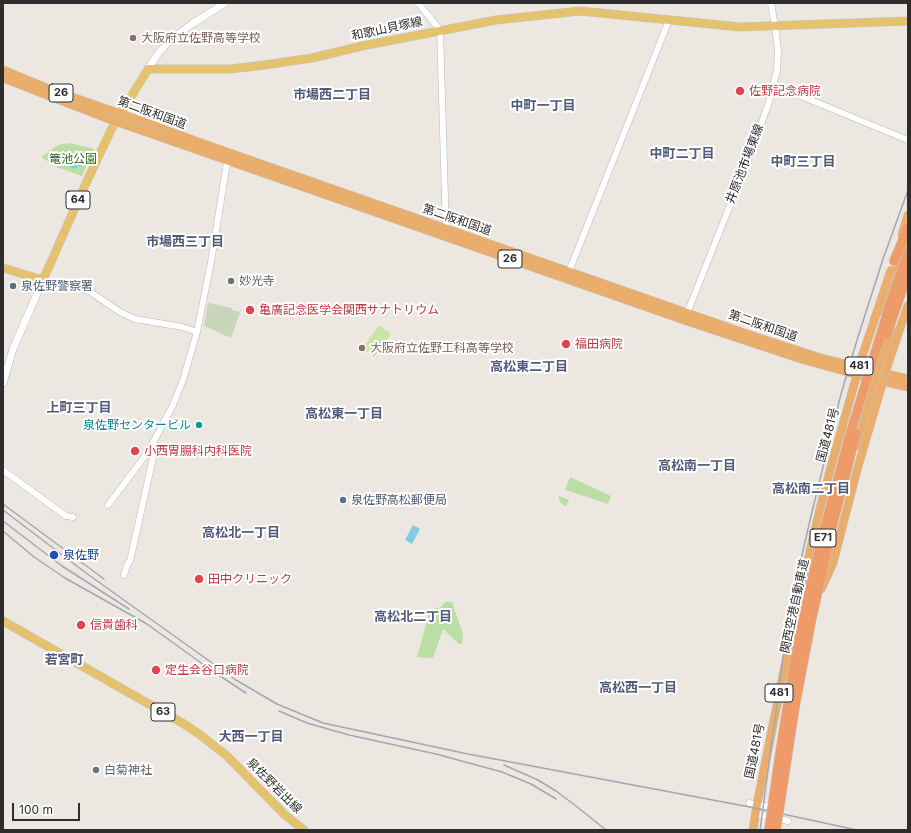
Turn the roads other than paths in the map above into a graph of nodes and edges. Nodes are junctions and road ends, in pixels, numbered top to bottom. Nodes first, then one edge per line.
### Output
1 (225, 3) edge
2 (418, 3) edge
3 (771, 3) edge
4 (669, 20) junction
5 (908, 21) edge
6 (776, 26) junction
7 (440, 30) junction
8 (148, 69) junction
9 (3, 70) edge
10 (3, 78) edge
11 (774, 85) junction
12 (118, 118) junction
13 (908, 140) edge
14 (228, 156) junction
15 (908, 215) edge
16 (908, 228) edge
17 (446, 232) junction
18 (908, 233) edge
19 (908, 240) edge
20 (908, 253) edge
21 (897, 263) junction
22 (3, 268) edge
23 (908, 273) edge
24 (567, 275) junction
25 (908, 277) edge
26 (43, 280) junction
27 (908, 304) edge
28 (686, 316) junction
29 (196, 332) junction
30 (865, 373) junction
31 (877, 376) junction
32 (908, 379) edge
33 (3, 383) edge
34 (908, 386) edge
35 (148, 452) junction
36 (3, 470) edge
37 (108, 505) dead end
38 (73, 517) dead end
39 (805, 573) junction
40 (124, 575) dead end
41 (821, 588) junction
42 (3, 621) edge
43 (753, 804) junction
44 (782, 810) junction
45 (756, 814) junction
46 (784, 820) junction
47 (304, 830) edge
48 (754, 830) edge
49 (769, 830) edge
50 (776, 830) edge
51 (779, 830) edge

1 - 8 main road
2 - 7 street
3 - 6 street, 井原池市場東線
4 - 6 main road, 和歌山貝塚線
4 - 7 main road, 和歌山貝塚線
4 - 24 street
5 - 6 main road, 和歌山貝塚線
6 - 11 street, 井原池市場東線
7 - 8 main road, 和歌山貝塚線
7 - 17 street
8 - 12 main road, 64
9 - 12 highway, 第二阪和国道 / 26
10 - 12 highway, 第二阪和国道 / 26
11 - 13 street
11 - 28 street, 井原池市場東線
12 - 14 highway, 第二阪和国道 / 26
12 - 26 main road, 64
14 - 17 highway, 第二阪和国道 / 26
14 - 29 street
15 - 21 highway, 国道481号 / 481
16 - 21 highway
17 - 24 highway, 第二阪和国道 / 26
18 - 21 highway
19 - 21 highway, 481
20 - 49 highway, 関西空港自動車道 / E71, bridge
21 - 30 highway, 481
21 - 39 highway, 国道481号 / 481, bridge
22 - 26 main road
23 - 50 highway, 関西空港自動車道 / E71, bridge
24 - 28 highway, 第二阪和国道 / 26
25 - 31 highway, 481
26 - 29 street
26 - 33 main road
27 - 41 highway, 481, bridge
28 - 30 highway, 第二阪和国道 / 26
29 - 35 street
30 - 31 highway, 第二阪和国道 / 26
30 - 39 highway, 481
31 - 32 highway, 第二阪和国道 / 26
31 - 34 highway, 第二阪和国道 / 26
31 - 41 highway, 481
35 - 37 street
35 - 40 street
36 - 38 street
39 - 43 highway, 国道481号 / 481
41 - 44 highway, 481
42 - 47 main road, 泉佐野岩出線 / 63
43 - 44 street
43 - 45 highway, 国道481号 / 481
44 - 46 highway, 481
45 - 46 street
45 - 48 highway, 国道481号 / 481
46 - 51 highway, 481

